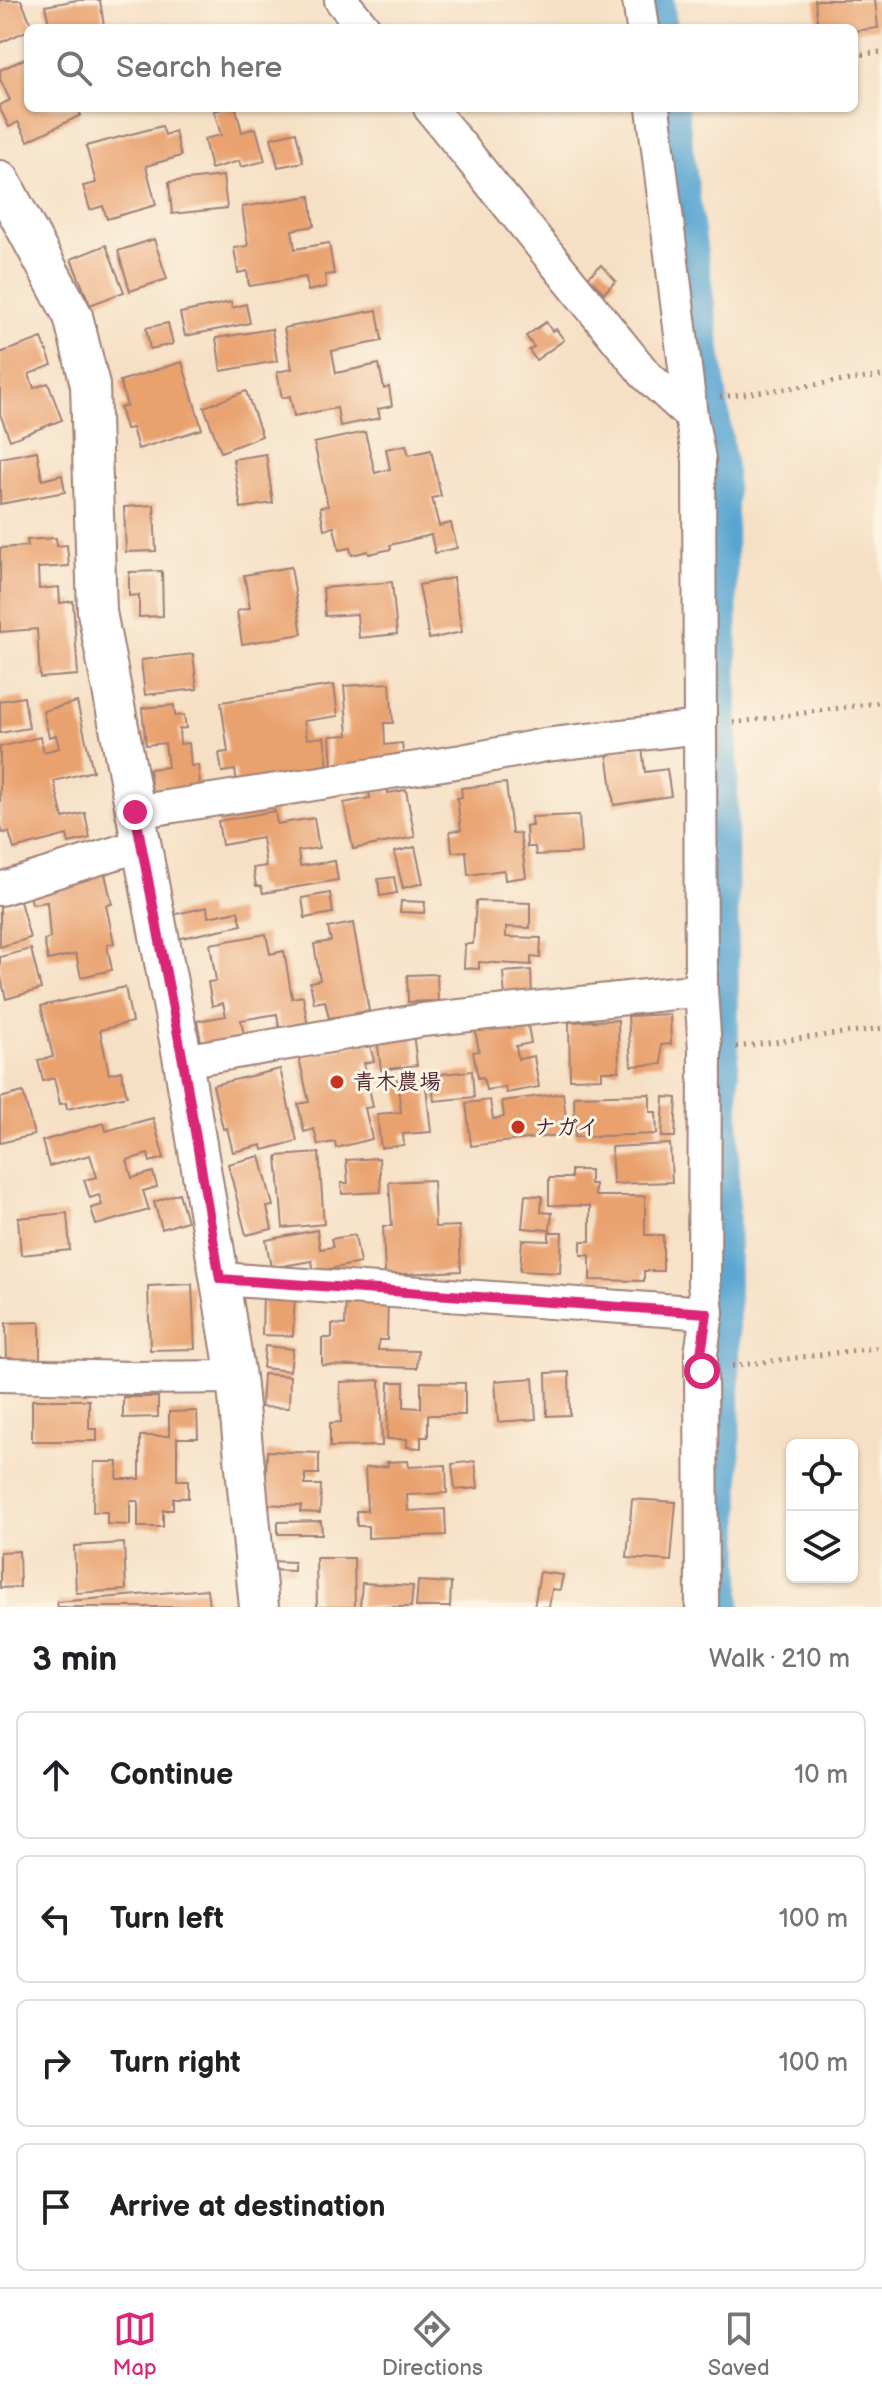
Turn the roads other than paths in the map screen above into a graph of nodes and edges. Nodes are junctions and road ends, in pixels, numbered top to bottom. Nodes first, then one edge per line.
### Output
1 (341, 0) edge
2 (639, 0) edge
3 (361, 24) edge
4 (642, 24) edge
5 (433, 112) edge
6 (653, 112) edge
7 (0, 180) edge
8 (690, 409) junction
9 (700, 727) junction
10 (138, 829) junction
11 (0, 889) edge
12 (701, 990) junction
13 (183, 1061) junction
14 (220, 1279) junction
15 (707, 1313) junction
16 (0, 1375) edge
17 (236, 1377) junction
18 (259, 1607) edge
19 (702, 1607) edge

1 - 3 street
2 - 4 street
5 - 8 street
6 - 8 street
7 - 10 street
8 - 9 street
9 - 10 street
9 - 12 street
10 - 11 street
10 - 13 street
12 - 13 street
12 - 15 street
13 - 14 street
14 - 15 street
14 - 17 street
15 - 19 street
16 - 17 street
17 - 18 street

